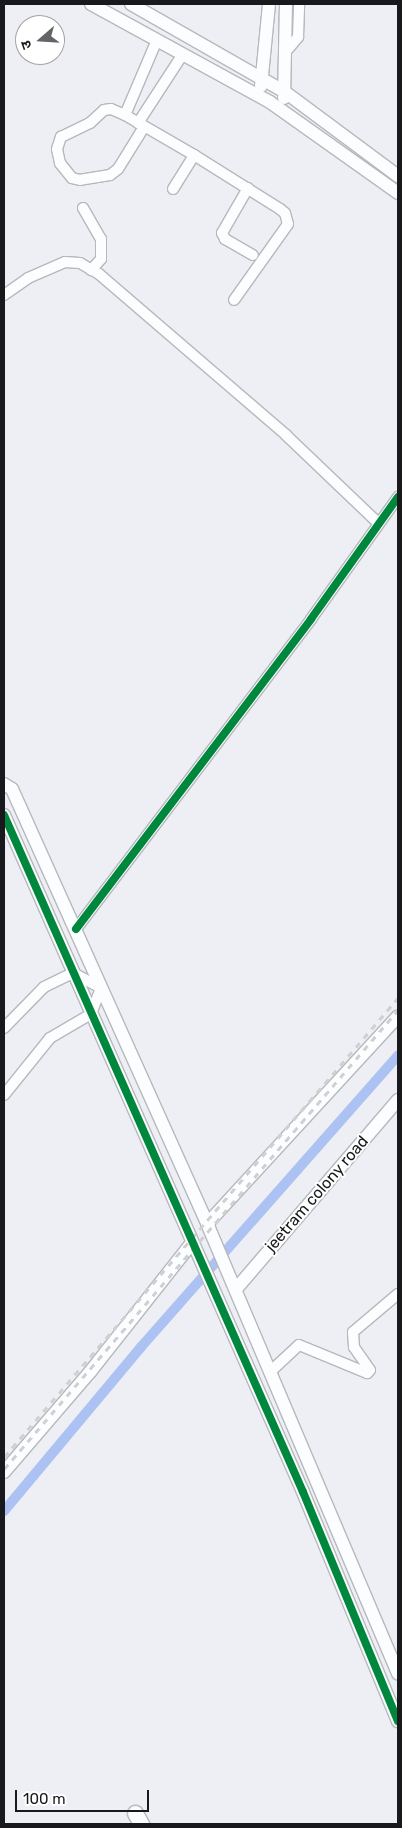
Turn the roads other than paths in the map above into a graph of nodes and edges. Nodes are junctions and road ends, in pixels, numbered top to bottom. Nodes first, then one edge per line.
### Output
1 (91, 4) edge
2 (130, 4) edge
3 (269, 4) edge
4 (286, 4) edge
5 (299, 4) edge
6 (157, 40) junction
7 (288, 49) junction
8 (183, 54) junction
9 (262, 78) junction
10 (285, 92) junction
11 (260, 96) junction
12 (282, 110) junction
13 (125, 115) junction
14 (141, 125) junction
15 (194, 155) junction
16 (398, 176) edge
17 (248, 188) junction
18 (173, 189) dead end
19 (398, 193) edge
20 (83, 208) dead end
21 (253, 255) dead end
22 (91, 270) junction
23 (4, 295) edge
24 (234, 300) dead end
25 (398, 497) edge
26 (378, 523) junction
27 (4, 784) edge
28 (4, 815) edge
29 (76, 929) junction
30 (73, 973) junction
31 (101, 988) junction
32 (91, 1014) junction
33 (398, 1016) edge
34 (4, 1028) edge
35 (4, 1095) edge
36 (398, 1100) edge
37 (208, 1226) junction
38 (192, 1244) junction
39 (235, 1288) junction
40 (398, 1294) edge
41 (271, 1371) junction
42 (4, 1472) edge
43 (398, 1674) edge
44 (398, 1722) edge

1 - 6 street
2 - 9 street
3 - 9 street
4 - 7 street
5 - 7 street
6 - 8 street
6 - 13 street
7 - 10 street
8 - 11 street
8 - 14 street
9 - 10 street
9 - 11 street
10 - 12 street
10 - 16 street
11 - 12 street
12 - 19 street
13 - 14 street
13 - 14 street
14 - 15 street
15 - 17 street
15 - 18 street
17 - 21 street
17 - 24 street
20 - 22 street
22 - 23 street
22 - 26 street
25 - 26 street
26 - 29 street
27 - 29 street
28 - 30 street
29 - 31 street
30 - 31 street
30 - 32 street
30 - 34 street
31 - 32 street
31 - 37 street
32 - 35 street
32 - 38 street
33 - 37 street
36 - 39 street, jeetram colony road
37 - 39 street
38 - 42 street
38 - 44 street
39 - 41 street
40 - 41 street
41 - 43 street

